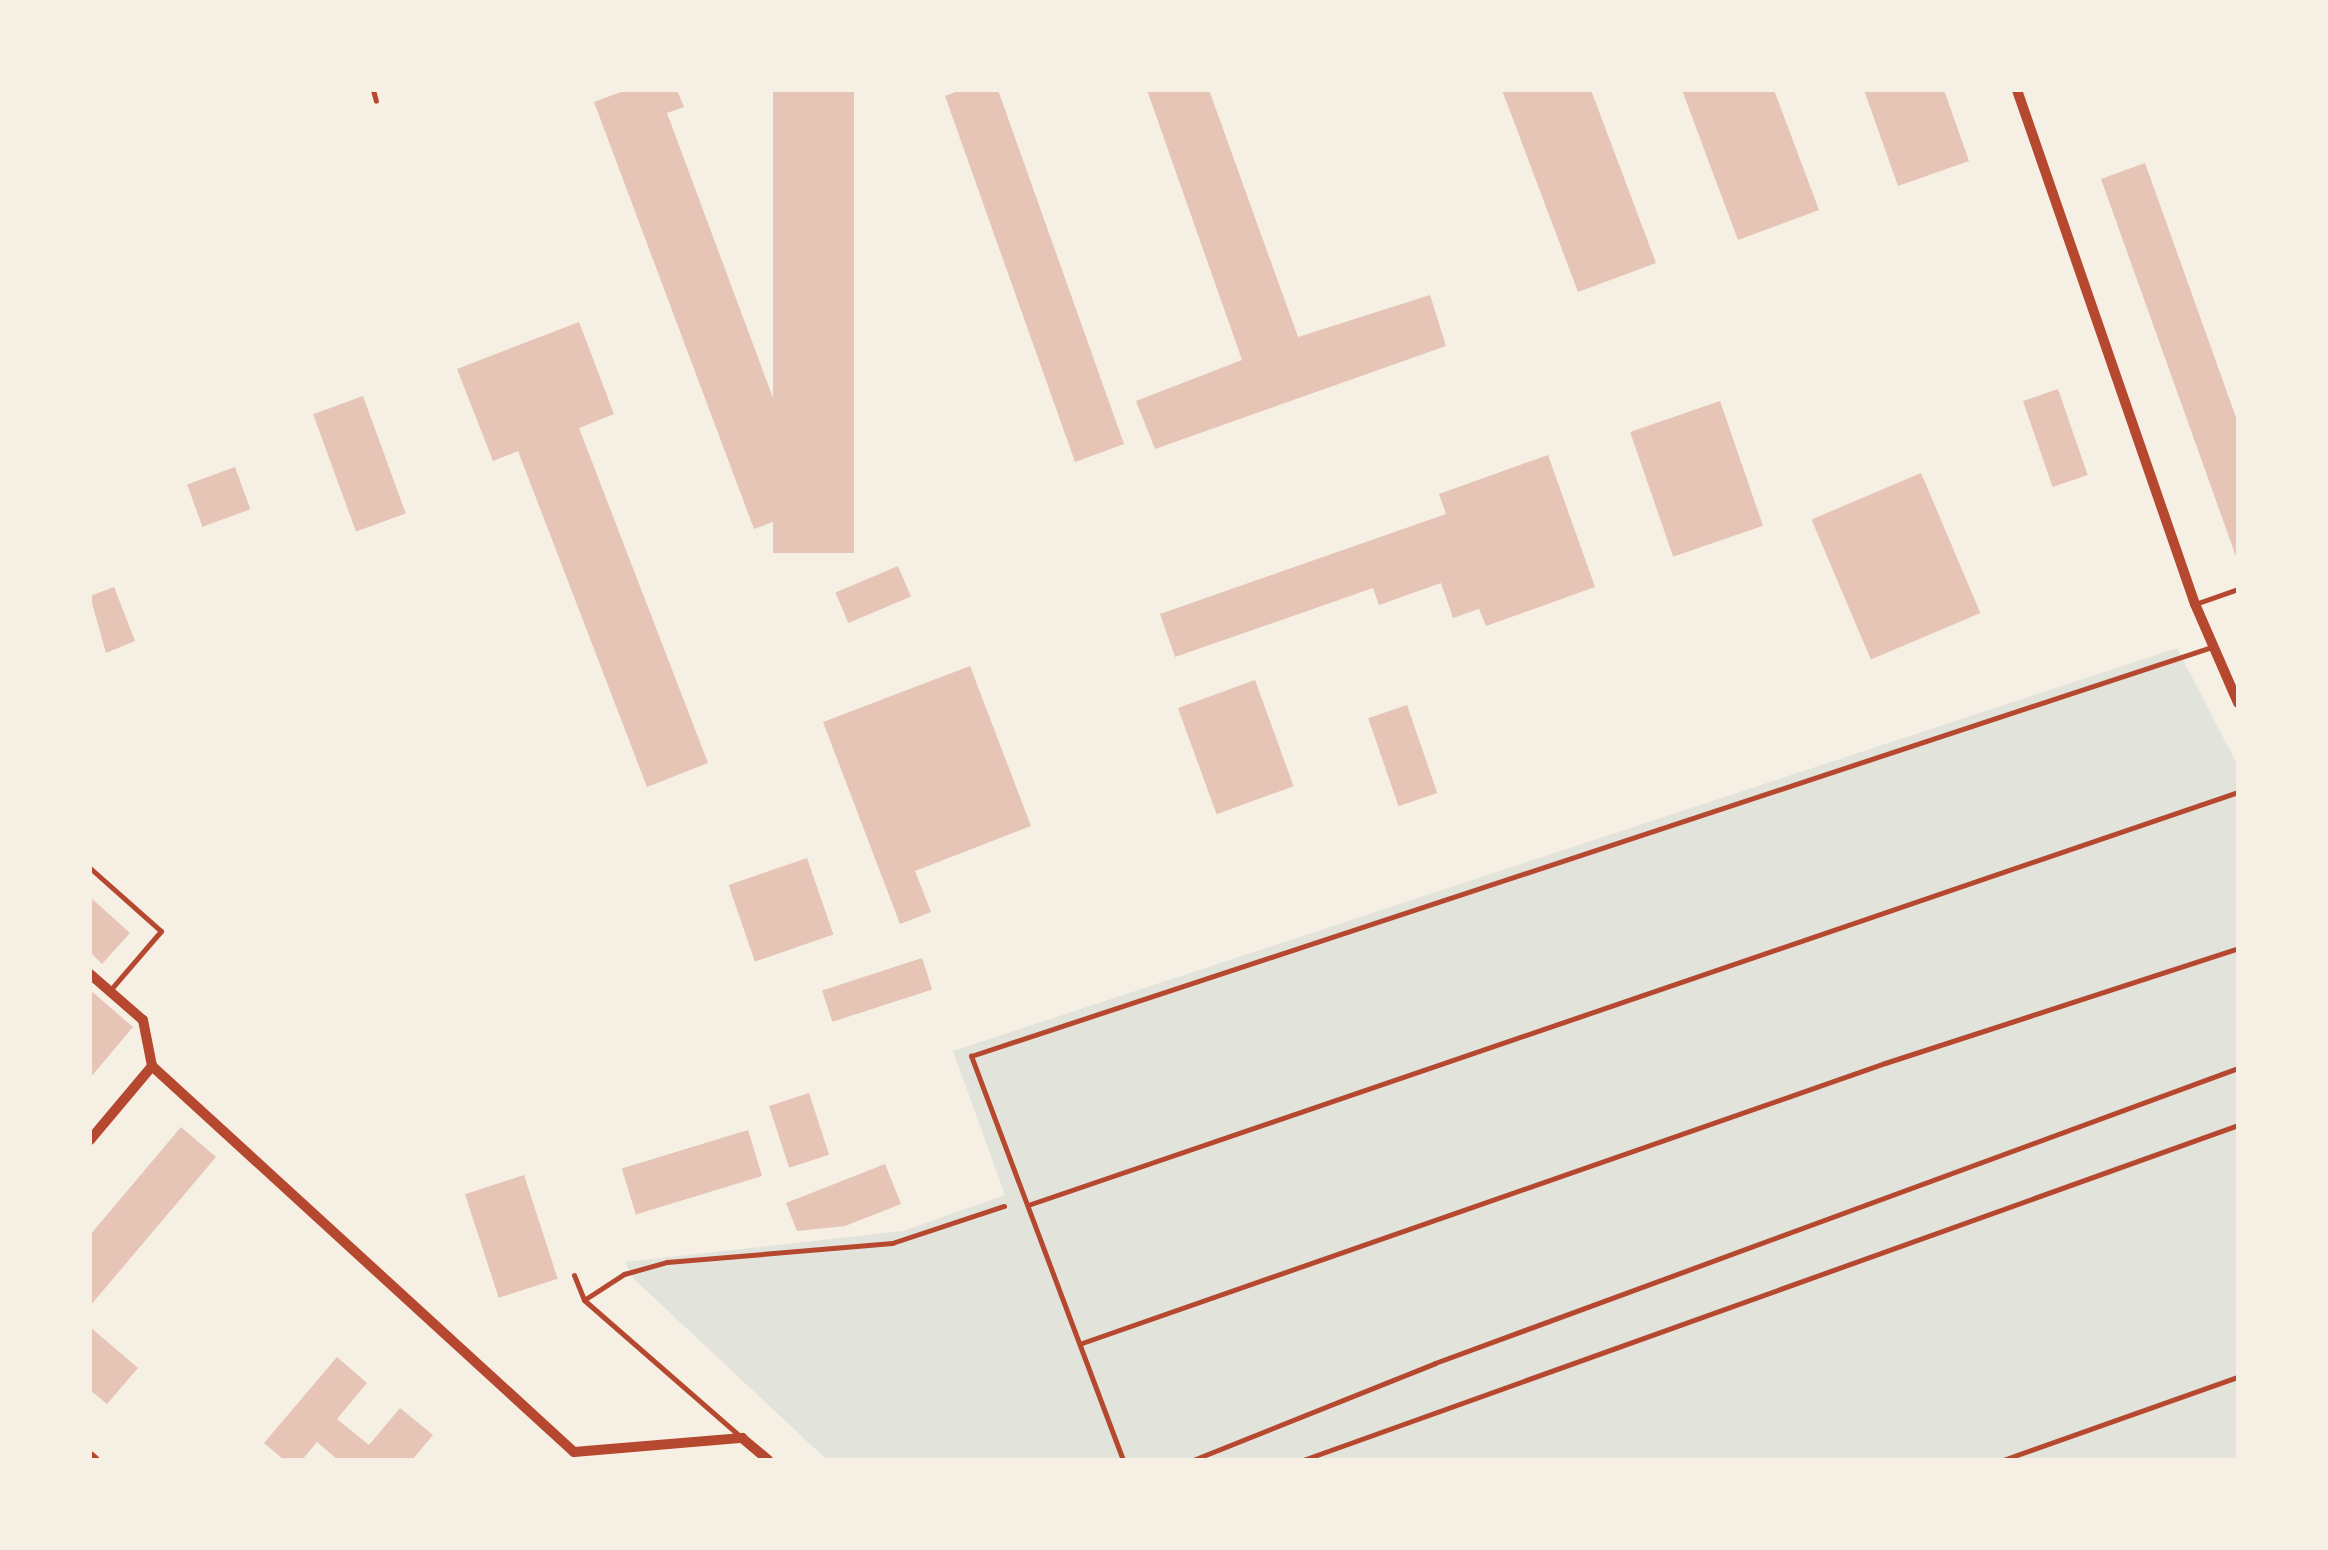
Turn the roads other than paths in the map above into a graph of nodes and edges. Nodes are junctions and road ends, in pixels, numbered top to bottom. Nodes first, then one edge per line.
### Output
1 (372, 90) edge
2 (2018, 90) edge
3 (376, 101) dead end
4 (2238, 589) edge
5 (2195, 604) junction
6 (2211, 646) junction
7 (2238, 702) edge
8 (2238, 792) edge
9 (90, 868) edge
10 (2238, 948) edge
11 (90, 974) edge
12 (112, 988) junction
13 (152, 1066) junction
14 (2238, 1068) edge
15 (2238, 1125) edge
16 (90, 1140) edge
17 (1028, 1205) junction
18 (1004, 1206) dead end
19 (574, 1275) dead end
20 (584, 1300) junction
21 (1080, 1343) junction
22 (2238, 1377) edge
23 (742, 1438) junction
24 (768, 1460) edge
25 (1124, 1460) edge
26 (1193, 1460) edge
27 (1303, 1460) edge
28 (2004, 1460) edge

1 - 3 lane
2 - 5 street
4 - 5 lane
5 - 6 street
6 - 7 street
6 - 17 lane
8 - 17 lane
9 - 12 lane
10 - 21 lane
11 - 12 street
12 - 13 street
13 - 16 street
13 - 23 street
14 - 26 lane
15 - 27 lane
17 - 21 lane
18 - 20 lane
19 - 20 lane
20 - 23 lane
21 - 25 lane
22 - 28 lane
23 - 24 street

